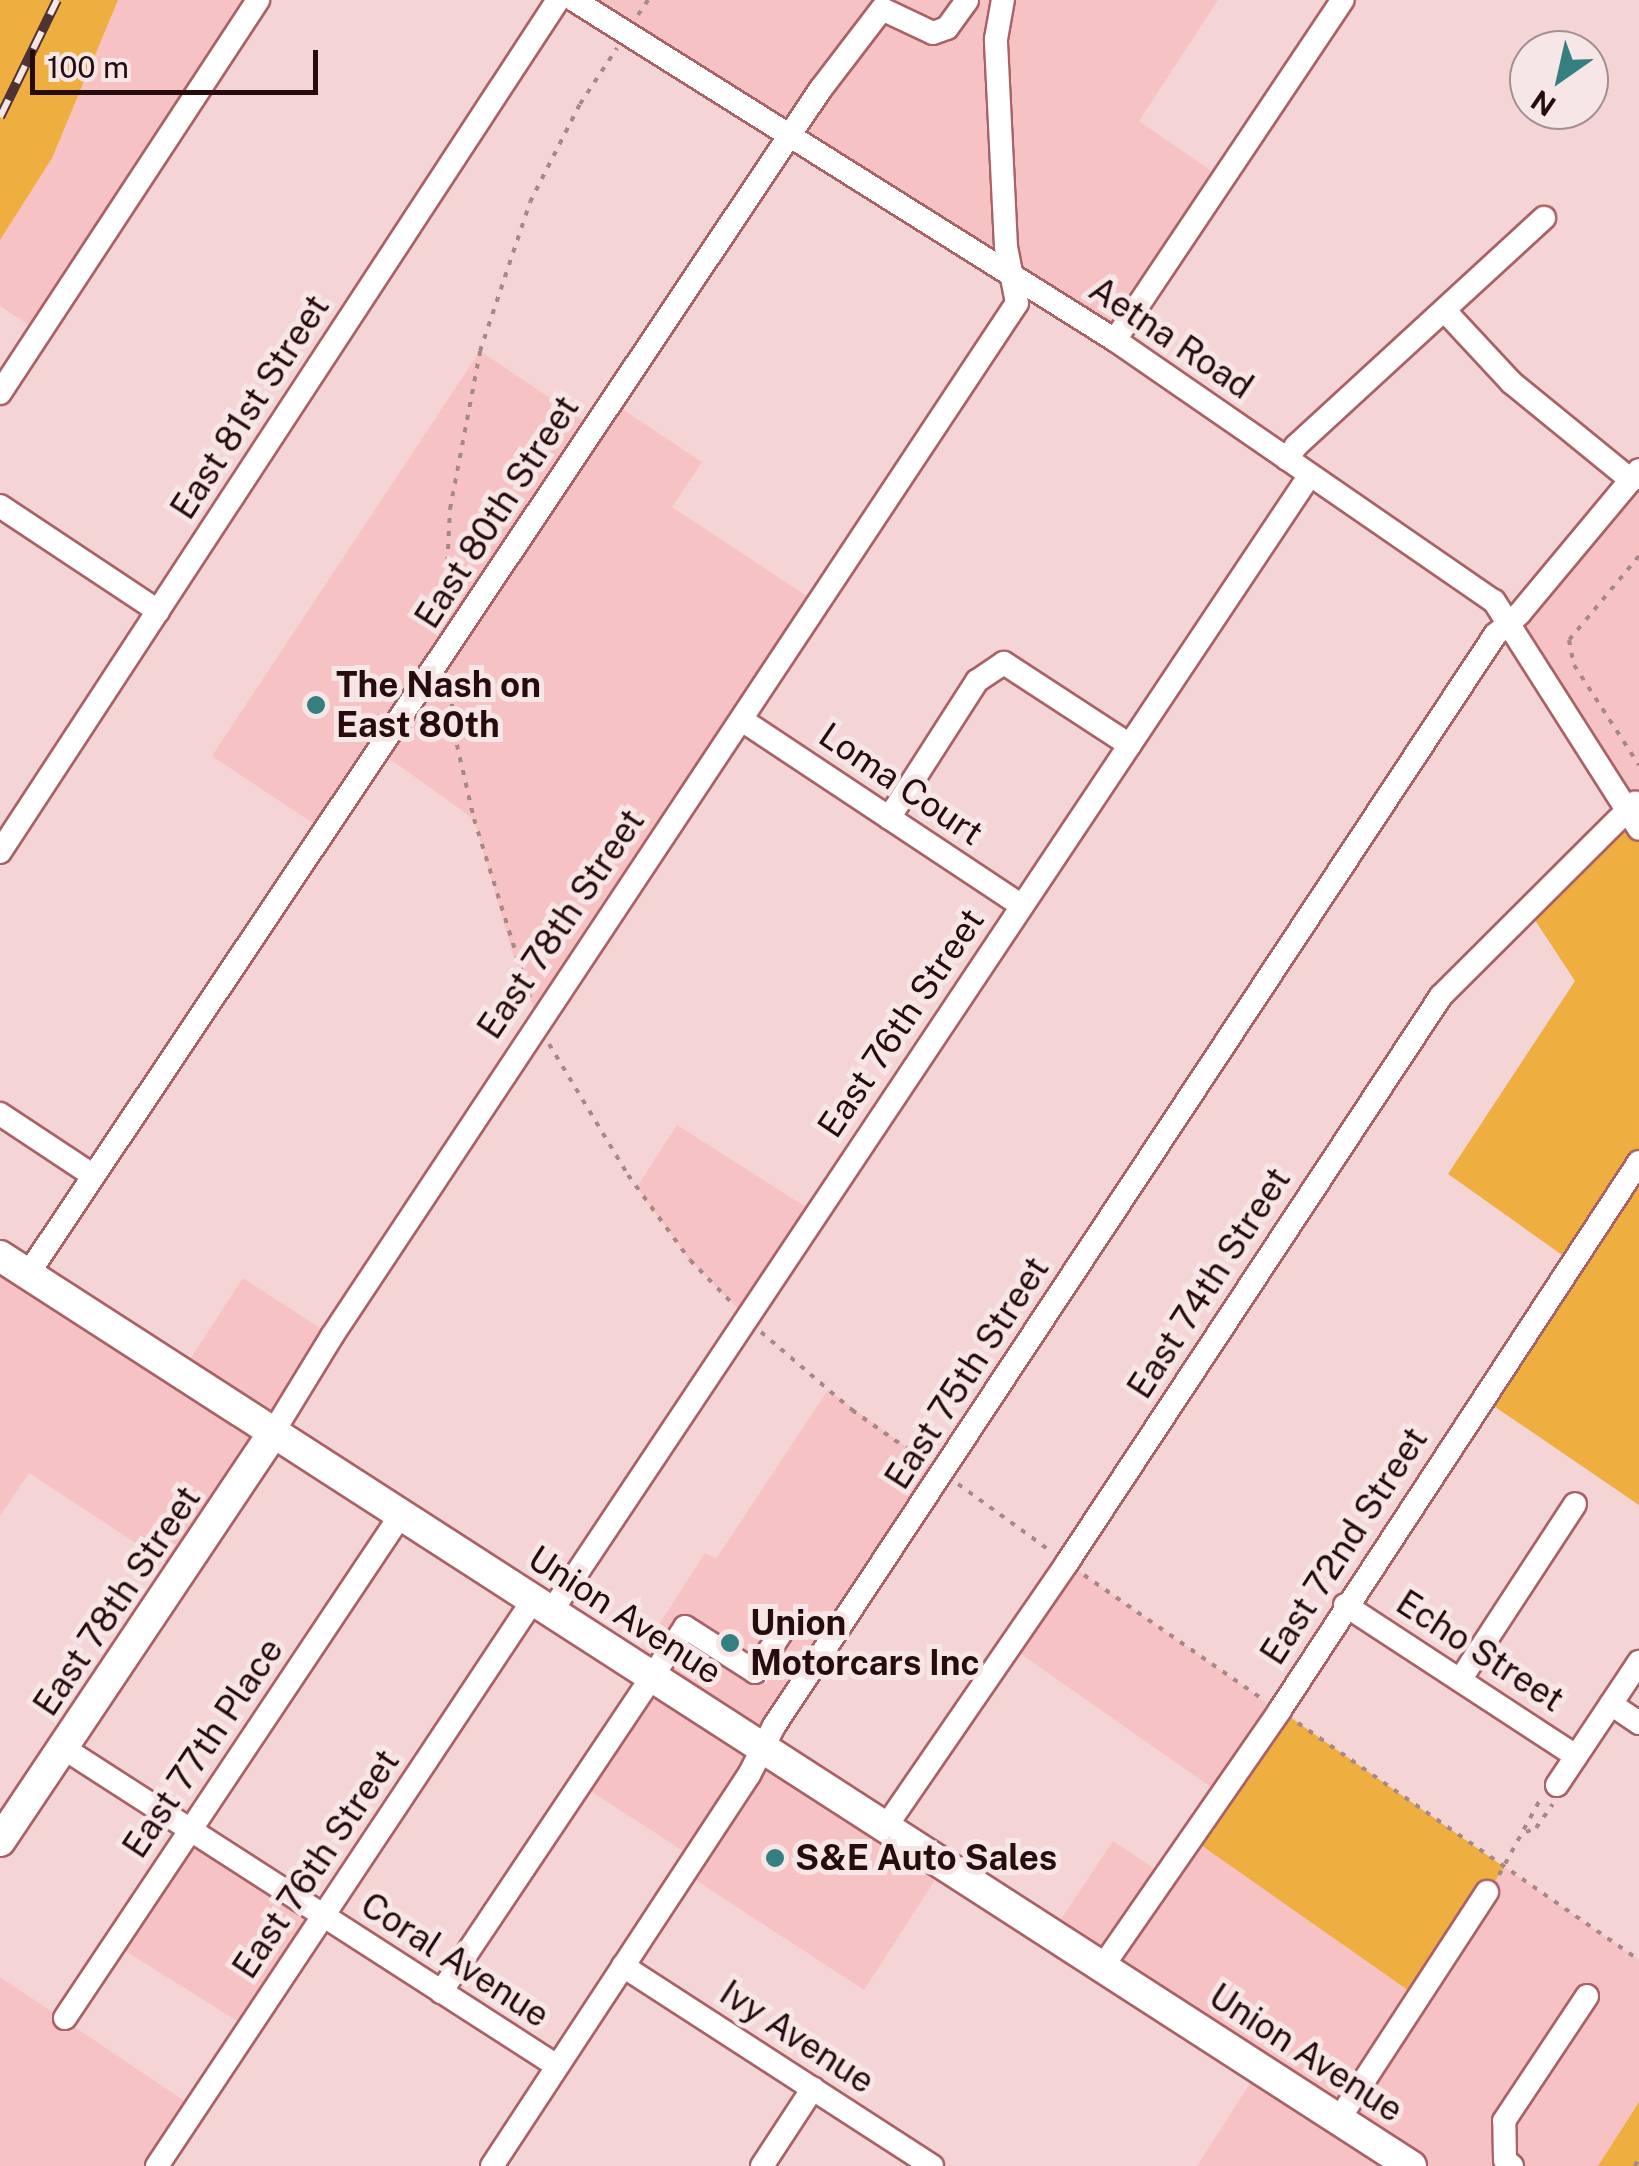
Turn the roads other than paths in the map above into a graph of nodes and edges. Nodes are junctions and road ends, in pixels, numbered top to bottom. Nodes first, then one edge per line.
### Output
1 (258, 0) edge
2 (558, 0) edge
3 (574, 0) edge
4 (967, 0) edge
5 (1002, 0) edge
6 (1343, 0) edge
7 (789, 136) junction
8 (1544, 218) dead end
9 (1016, 279) junction
10 (1445, 312) junction
11 (1115, 340) junction
12 (0, 393) edge
13 (1287, 459) junction
14 (1310, 474) junction
15 (1635, 475) edge
16 (0, 506) edge
17 (158, 611) junction
18 (1508, 623) junction
19 (742, 720) junction
20 (1130, 745) junction
21 (1632, 804) edge
22 (889, 818) junction
23 (1639, 829) edge
24 (0, 852) edge
25 (1022, 906) junction
26 (0, 1114) edge
27 (1639, 1162) edge
28 (92, 1175) junction
29 (0, 1256) edge
30 (28, 1274) junction
31 (272, 1434) junction
32 (1575, 1504) dead end
33 (400, 1516) junction
34 (1345, 1605) junction
35 (542, 1606) junction
36 (781, 1633) dead end
37 (1639, 1662) edge
38 (652, 1678) junction
39 (1460, 1680) junction
40 (1611, 1704) junction
41 (1639, 1723) edge
42 (762, 1748) junction
43 (65, 1749) junction
44 (1576, 1756) junction
45 (1557, 1785) road end
46 (887, 1825) junction
47 (188, 1832) junction
48 (0, 1841) edge
49 (1487, 1892) road end
50 (323, 1916) junction
51 (624, 1966) junction
52 (1103, 1966) junction
53 (441, 1992) junction
54 (1587, 1996) dead end
55 (66, 2018) dead end
56 (556, 2066) junction
57 (813, 2088) junction
58 (1339, 2119) junction
59 (156, 2166) edge
60 (492, 2166) edge
61 (762, 2166) edge
62 (932, 2166) edge
63 (1411, 2166) edge
64 (1512, 2166) edge

1 - 12 street
2 - 17 street, East 81st Street
3 - 7 street, Aetna Road
4 - 7 street, East 80th Street
5 - 9 street, East 78th Street
6 - 11 street
7 - 9 street, Aetna Road
7 - 28 street, East 80th Street
8 - 10 street
9 - 11 street, Aetna Road
9 - 19 street, East 78th Street
10 - 13 street
10 - 15 street
11 - 13 street, Aetna Road
13 - 14 street, Aetna Road
14 - 18 street, Aetna Road
14 - 20 street, East 76th Street
15 - 18 street, East 75th Street
16 - 17 street
17 - 24 street, East 81st Street
18 - 21 street, Aetna Road
18 - 42 street, East 75th Street
19 - 22 street, Loma Court
19 - 31 street, East 78th Street
20 - 22 street
20 - 25 street, East 76th Street
21 - 23 street, Aetna Road
21 - 46 street, East 74th Street
22 - 25 street, Loma Court
25 - 35 street, East 76th Street
26 - 28 street
27 - 34 street, East 72nd Street
28 - 30 street, East 80th Street
29 - 30 main road, Union Avenue
30 - 31 main road, Union Avenue
31 - 33 main road, Union Avenue
31 - 43 main road, East 78th Street
32 - 39 street
33 - 35 main road, Union Avenue
33 - 47 street, East 77th Place
34 - 39 street, Echo Street
34 - 52 street, East 72nd Street
35 - 38 main road, Union Avenue
35 - 50 street, East 76th Street
36 - 38 street
37 - 40 street
38 - 42 main road, Union Avenue
38 - 53 street
39 - 44 street, Echo Street
40 - 41 street
40 - 44 street
42 - 46 main road, Union Avenue
42 - 51 street, East 75th Street
43 - 47 street, Coral Avenue
43 - 48 main road, East 78th Street
44 - 45 street
46 - 52 main road, Union Avenue
47 - 50 street, Coral Avenue
47 - 55 street, East 77th Place
49 - 58 street
50 - 53 street, Coral Avenue
50 - 59 street, East 76th Street
51 - 56 street, East 75th Street
51 - 57 street, Ivy Avenue
52 - 58 main road, Union Avenue
53 - 56 street, Coral Avenue
54 - 64 street
56 - 60 street, East 75th Street
57 - 61 street
57 - 62 street, Ivy Avenue
58 - 63 main road, Union Avenue

